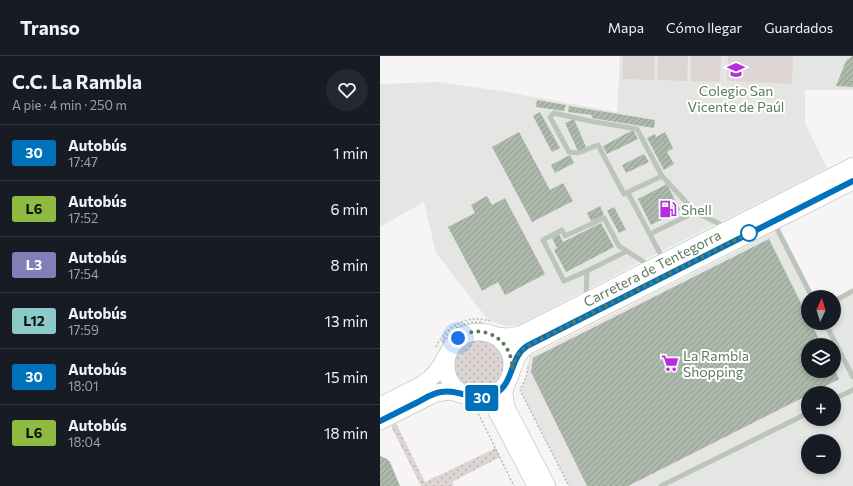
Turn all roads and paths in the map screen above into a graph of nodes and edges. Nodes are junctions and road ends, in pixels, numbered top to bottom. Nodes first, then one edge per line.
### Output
1 (853, 166) edge
2 (662, 176) junction
3 (853, 181) edge
4 (628, 193) junction
5 (695, 212) junction
6 (773, 221) junction
7 (729, 229) junction
8 (650, 234) junction
9 (627, 251) junction
10 (658, 265) junction
11 (586, 271) junction
12 (808, 290) edge
13 (853, 291) edge
14 (841, 297) edge
15 (586, 302) junction
16 (491, 326) junction
17 (830, 330) edge
18 (440, 351) junction
19 (509, 376) junction
20 (853, 377) edge
21 (853, 390) edge
22 (841, 396) edge
23 (472, 401) junction
24 (526, 402) dead end
25 (380, 406) edge
26 (801, 416) edge
27 (380, 421) edge
28 (514, 486) edge
29 (535, 486) edge
30 (548, 486) edge
31 (569, 486) edge
32 (662, 486) edge

1 - 7 main road, Carretera de Tentegorra
2 - 4 lane
2 - 4 lane
2 - 5 lane
3 - 6 main road, Carretera de Tentegorra
4 - 8 lane
5 - 7 lane
5 - 8 lane
6 - 12 lane
6 - 19 main road, Carretera de Tentegorra
7 - 10 main road, Carretera de Tentegorra
8 - 10 lane
9 - 10 lane
9 - 11 lane
9 - 11 lane
10 - 15 main road, Carretera de Tentegorra
11 - 15 lane
13 - 14 lane
15 - 16 main road, Carretera de Tentegorra
16 - 18 main road
16 - 18 path
16 - 19 main road
17 - 20 lane
18 - 23 main road
18 - 25 main road
19 - 23 main road
19 - 30 main road
21 - 22 lane
23 - 27 main road
23 - 28 path
23 - 29 main road
24 - 31 path
26 - 32 lane

